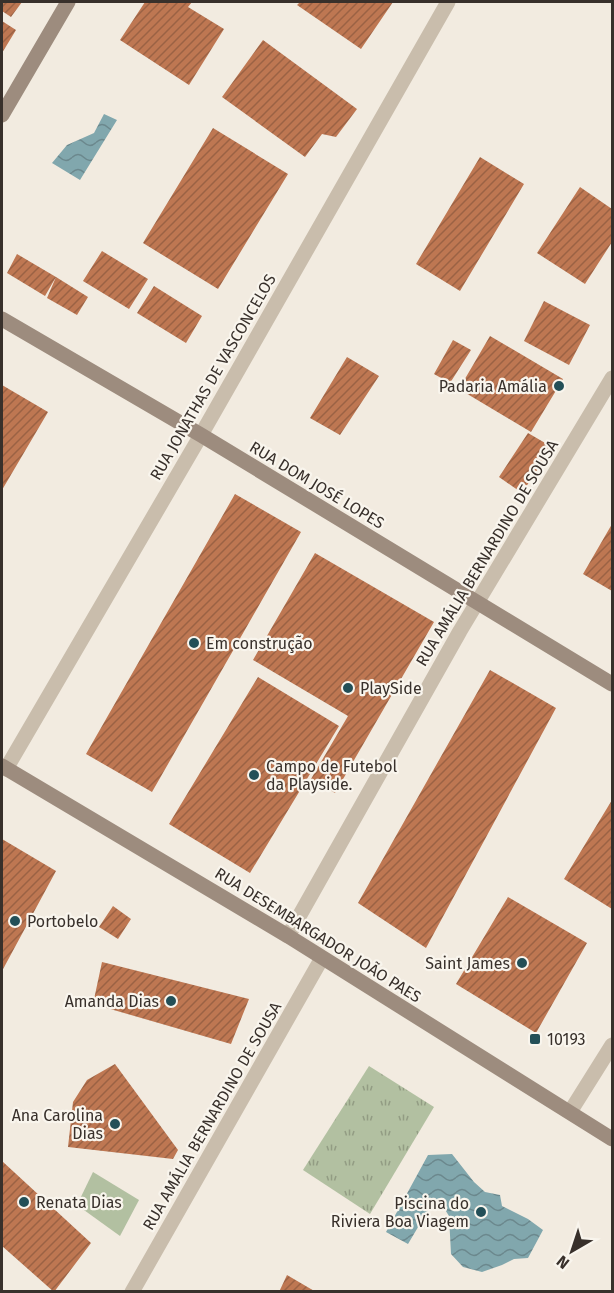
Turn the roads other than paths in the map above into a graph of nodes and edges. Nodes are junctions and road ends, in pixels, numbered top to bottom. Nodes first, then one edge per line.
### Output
1 (68, 2) edge
2 (448, 2) edge
3 (2, 115) edge
4 (2, 319) edge
5 (612, 378) edge
6 (201, 435) junction
7 (477, 603) junction
8 (612, 684) edge
9 (4, 768) edge
10 (288, 936) junction
11 (322, 958) junction
12 (612, 1045) edge
13 (570, 1112) junction
14 (612, 1139) edge
15 (132, 1292) edge

1 - 3 street
2 - 6 street, RUA JONATHAS DE VASCONCELOS
4 - 6 street, RUA DOM JOSÉ LOPES
5 - 7 street, RUA AMÁLIA BERNARDINO DE SOUSA
6 - 7 street, RUA DOM JOSÉ LOPES
6 - 9 street, RUA JONATHAS DE VASCONCELOS
7 - 8 street, RUA DOM JOSÉ LOPES
7 - 10 street, RUA AMÁLIA BERNARDINO DE SOUSA
9 - 10 street, RUA DESEMBARGADOR JOÃO PAES
10 - 11 street, RUA DESEMBARGADOR JOÃO PAES
11 - 13 street, RUA DESEMBARGADOR JOÃO PAES
11 - 15 street, RUA AMÁLIA BERNARDINO DE SOUSA
12 - 13 street
13 - 14 street, RUA DESEMBARGADOR JOÃO PAES

